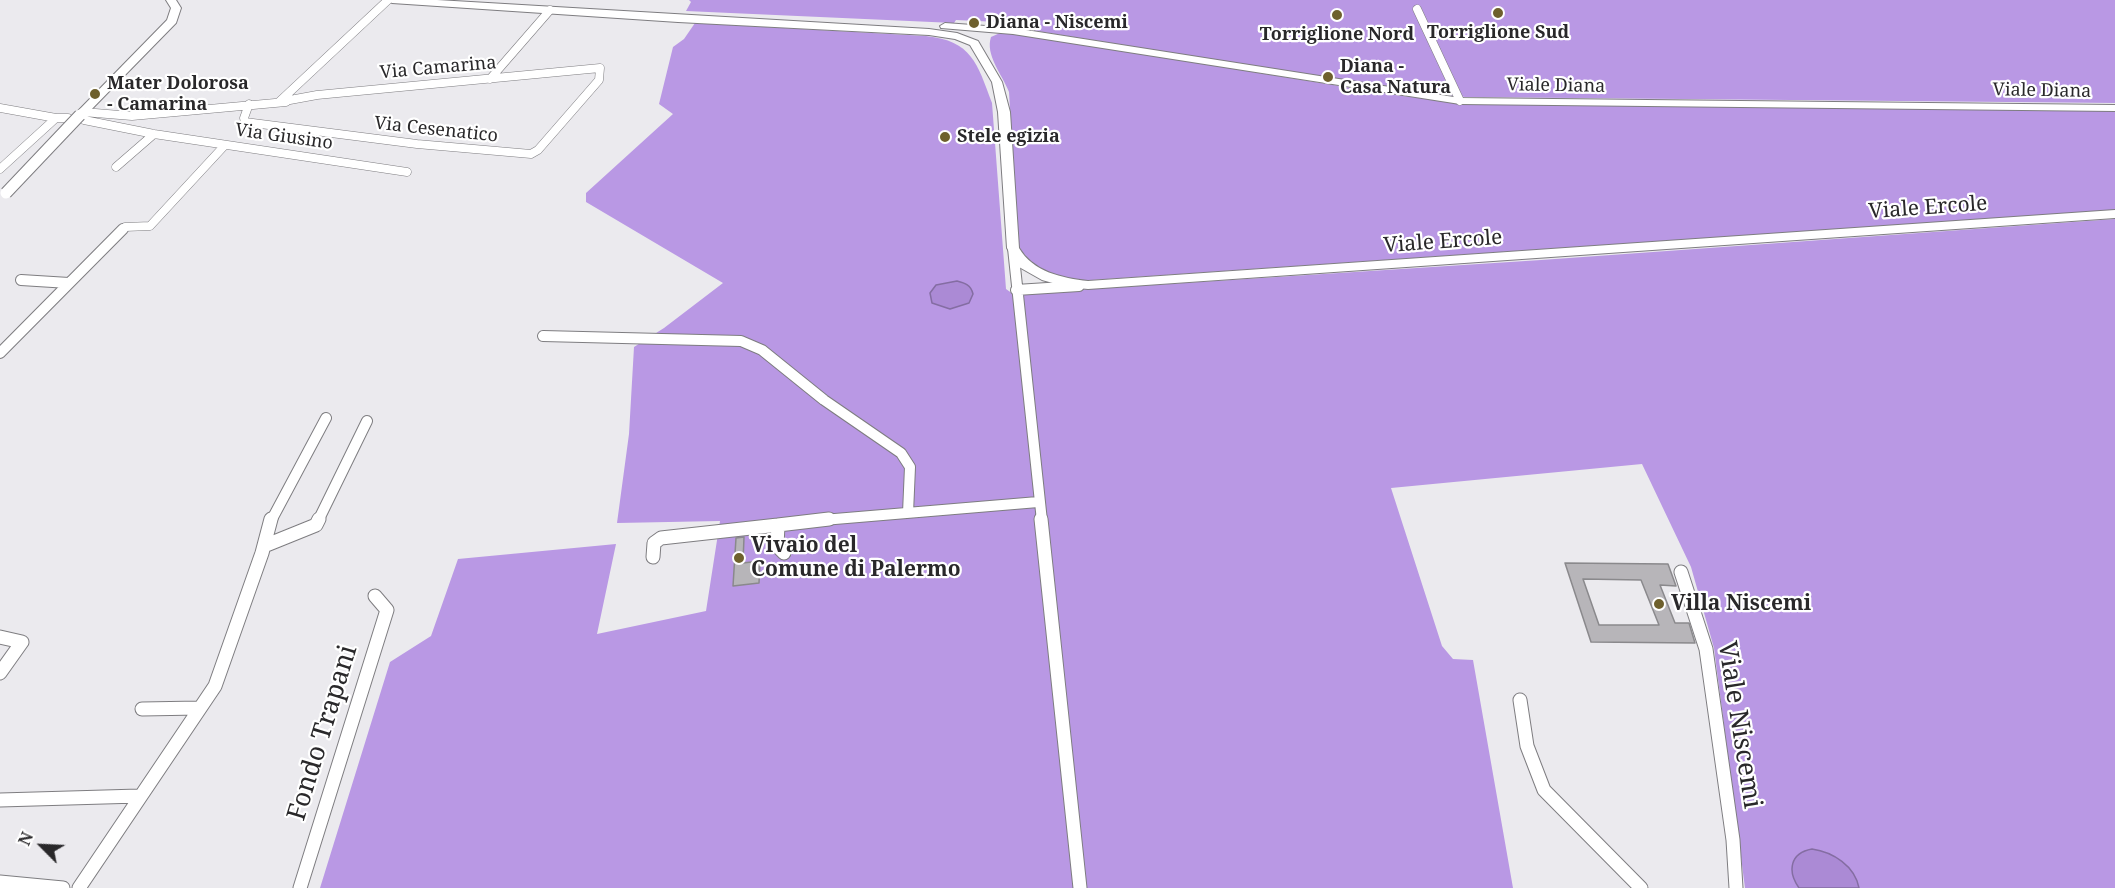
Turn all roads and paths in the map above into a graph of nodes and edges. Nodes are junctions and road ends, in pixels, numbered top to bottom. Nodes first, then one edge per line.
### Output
1 (171, 0) edge
2 (390, 0) edge
3 (469, 0) edge
4 (1417, 9) dead end
5 (550, 10) junction
6 (1003, 30) junction
7 (979, 49) junction
8 (600, 72) joint
9 (489, 82) junction
10 (1460, 101) junction
11 (279, 102) junction
12 (249, 104) junction
13 (0, 108) edge
14 (2115, 108) edge
15 (79, 116) junction
16 (56, 118) junction
17 (154, 134) junction
18 (225, 145) junction
19 (116, 167) dead end
20 (0, 169) edge
21 (407, 171) dead end
22 (3, 196) edge
23 (2115, 214) edge
24 (1013, 248) junction
25 (21, 280) dead end
26 (69, 283) junction
27 (1088, 285) junction
28 (1016, 290) junction
29 (543, 336) dead end
30 (0, 353) edge
31 (326, 418) dead end
32 (367, 422) dead end
33 (1038, 502) junction
34 (908, 513) junction
35 (778, 525) junction
36 (264, 546) junction
37 (784, 553) dead end
38 (653, 557) dead end
39 (1682, 572) dead end
40 (375, 596) dead end
41 (0, 637) edge
42 (0, 673) edge
43 (1520, 700) dead end
44 (199, 708) junction
45 (142, 709) dead end
46 (139, 796) junction
47 (0, 800) edge
48 (0, 882) edge
49 (63, 888) edge
50 (79, 888) edge
51 (300, 888) edge
52 (1080, 888) edge
53 (1641, 888) edge
54 (1736, 888) edge

1 - 15 street
2 - 5 street
2 - 11 street
3 - 6 street, Viale Diana
4 - 10 street
5 - 7 street
5 - 9 street
6 - 7 street
6 - 10 street, Viale Diana
7 - 24 street
8 - 9 street, Via Camarina
8 - 12 street, Via Cesenatico
9 - 11 street, Via Camarina
10 - 14 street, Viale Diana
11 - 12 street, Via Camarina
12 - 15 street, Via Camarina
13 - 16 street, Via Giusino
15 - 16 street, Via Giusino
15 - 17 street, Via Giusino
15 - 22 street, bridge
16 - 20 street
17 - 18 street, Via Giusino
17 - 19 street
18 - 21 street, Via Giusino
18 - 26 street
23 - 27 street, Viale Ercole
24 - 27 street, Viale Ercole
24 - 28 street
25 - 26 street
26 - 30 street
27 - 28 street
28 - 33 street
29 - 34 street
31 - 36 street
32 - 36 street
33 - 34 street
33 - 52 street
34 - 35 street
35 - 37 street
35 - 38 street
36 - 44 street
39 - 54 street, Viale Niscemi
40 - 51 street, Fondo Trapani
41 - 42 street
43 - 53 street
44 - 45 street
44 - 46 street
46 - 47 street
46 - 50 street
48 - 49 street

